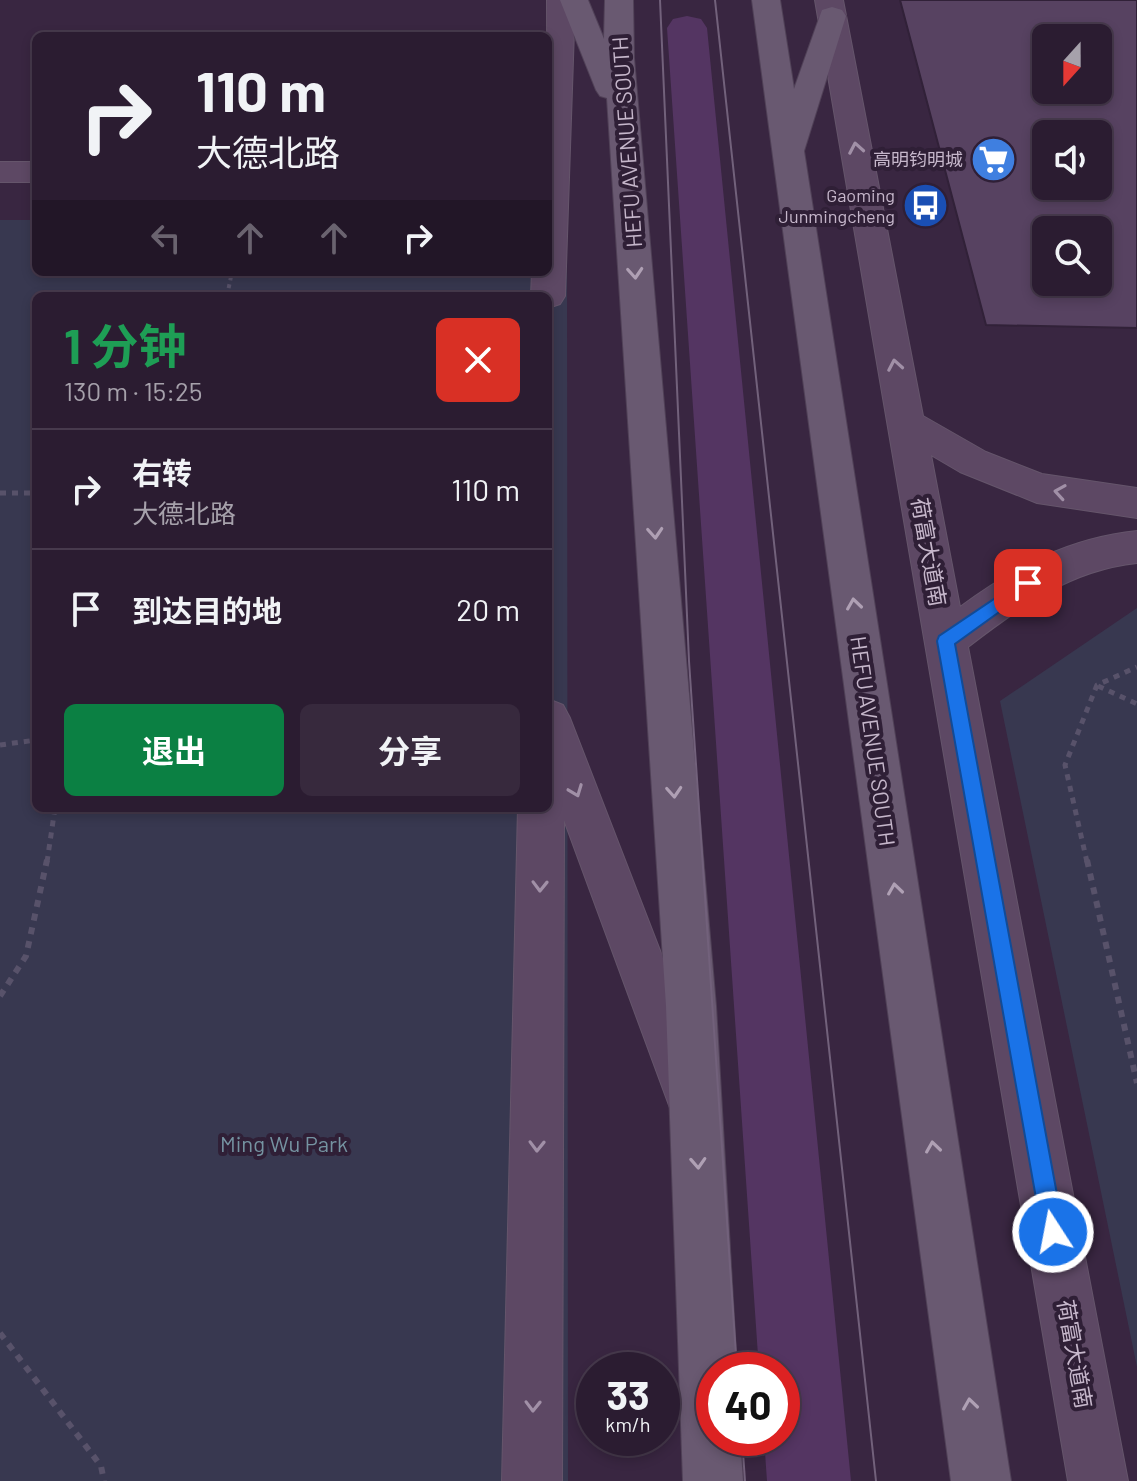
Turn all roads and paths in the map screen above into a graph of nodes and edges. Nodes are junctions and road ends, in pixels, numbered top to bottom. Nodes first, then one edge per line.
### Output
1 (561, 0) edge
2 (574, 0) edge
3 (619, 0) edge
4 (766, 0) edge
5 (830, 8) edge
6 (553, 106) edge
7 (624, 121) junction
8 (552, 133) edge
9 (788, 156) junction
10 (0, 172) edge
11 (32, 172) edge
12 (0, 194) edge
13 (32, 194) edge
14 (906, 423) junction
15 (0, 493) edge
16 (32, 493) edge
17 (1137, 503) edge
18 (1137, 547) edge
19 (945, 641) junction
20 (1137, 667) edge
21 (1097, 685) junction
22 (1137, 704) edge
23 (552, 729) edge
24 (32, 741) edge
25 (0, 745) edge
26 (54, 812) edge
27 (541, 812) edge
28 (0, 996) edge
29 (1137, 1083) edge
30 (695, 1108) junction
31 (0, 1333) edge
32 (104, 1481) edge
33 (532, 1481) edge
34 (713, 1481) edge
35 (981, 1481) edge
36 (1098, 1481) edge

1 - 6 street
2 - 7 main road
3 - 7 main road, HEFU AVENUE SOUTH
4 - 9 main road, HEFU AVENUE SOUTH
5 - 9 main road
14 -> 5 street, 荷富大道南
6 - 8 street
7 -> 30 main road, HEFU AVENUE SOUTH
35 -> 9 main road, HEFU AVENUE SOUTH
10 - 11 street
12 - 13 street
17 -> 14 street
14 - 19 street, 荷富大道南
15 - 16 path
18 - 19 street
19 - 36 street, 荷富大道南
20 - 21 path
21 - 22 path
21 - 29 path
23 -> 30 street
24 - 25 path
26 - 28 path
27 -> 33 street
30 -> 34 main road, HEFU AVENUE SOUTH
31 - 32 path

